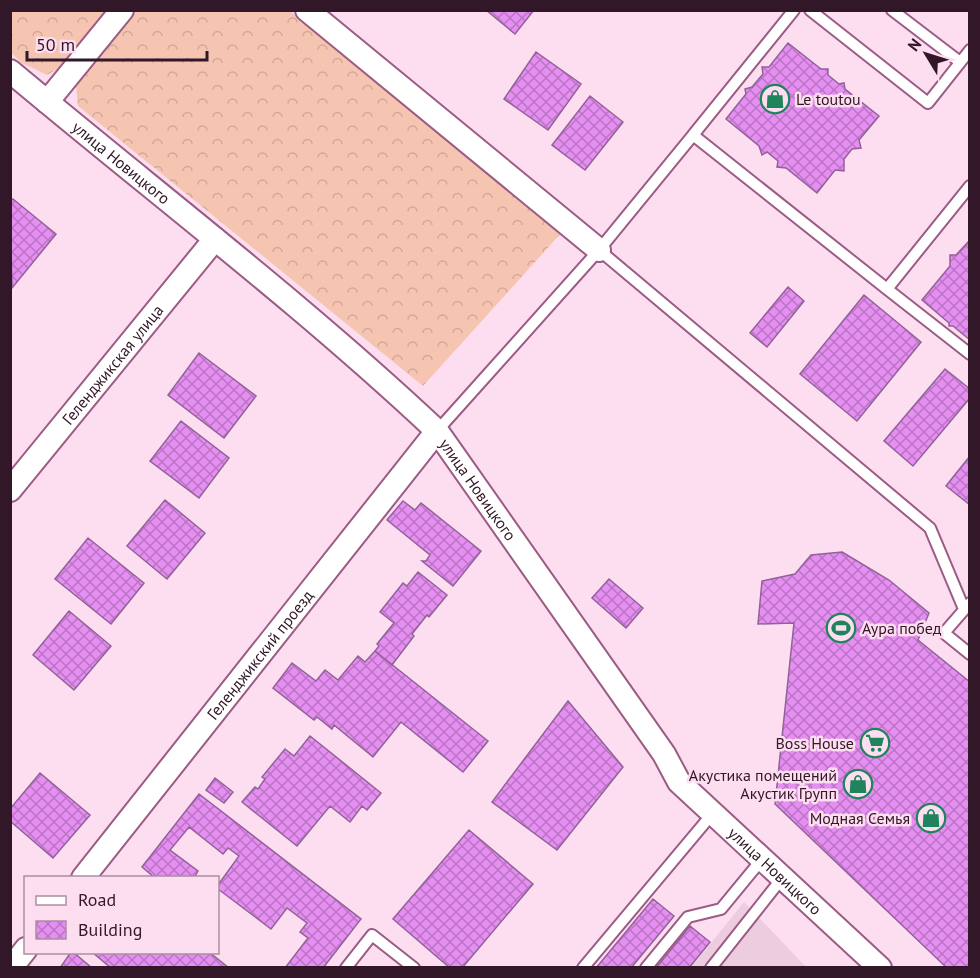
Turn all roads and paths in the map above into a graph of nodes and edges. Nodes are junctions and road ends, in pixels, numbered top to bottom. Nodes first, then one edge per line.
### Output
1 (122, 10) edge
2 (307, 10) edge
3 (794, 10) edge
4 (810, 10) edge
5 (892, 10) edge
6 (969, 50) edge
7 (960, 62) junction
8 (10, 71) edge
9 (47, 102) junction
10 (699, 128) junction
11 (969, 186) edge
12 (215, 239) junction
13 (599, 250) junction
14 (887, 289) junction
15 (969, 354) edge
16 (437, 430) junction
17 (10, 490) edge
18 (967, 606) edge
19 (969, 654) edge
20 (712, 813) junction
21 (763, 858) junction
22 (84, 876) edge
23 (783, 877) junction
24 (24, 952) edge
25 (714, 964) edge
26 (11, 968) edge
27 (346, 968) edge
28 (414, 968) edge
29 (583, 968) edge
30 (646, 968) edge
31 (726, 968) edge
32 (880, 968) edge

1 - 9 street
2 - 13 street
3 - 10 lane
4 - 7 lane
5 - 7 lane
6 - 7 lane
8 - 9 street, улица Новицкого
9 - 12 street, улица Новицкого
10 - 13 lane
10 - 14 lane
11 - 14 lane
12 - 16 street, улица Новицкого
12 - 17 street, Геленджикская улица
13 - 16 lane
13 - 18 lane
14 - 15 lane
16 - 20 street, улица Новицкого
16 - 22 street, Геленджикский проезд
18 - 19 lane
20 - 21 street, улица Новицкого
20 - 29 lane
21 - 23 street, улица Новицкого
21 - 30 lane
23 - 25 lane
23 - 32 street, улица Новицкого
24 - 26 street
25 - 31 lane
27 - 28 lane

